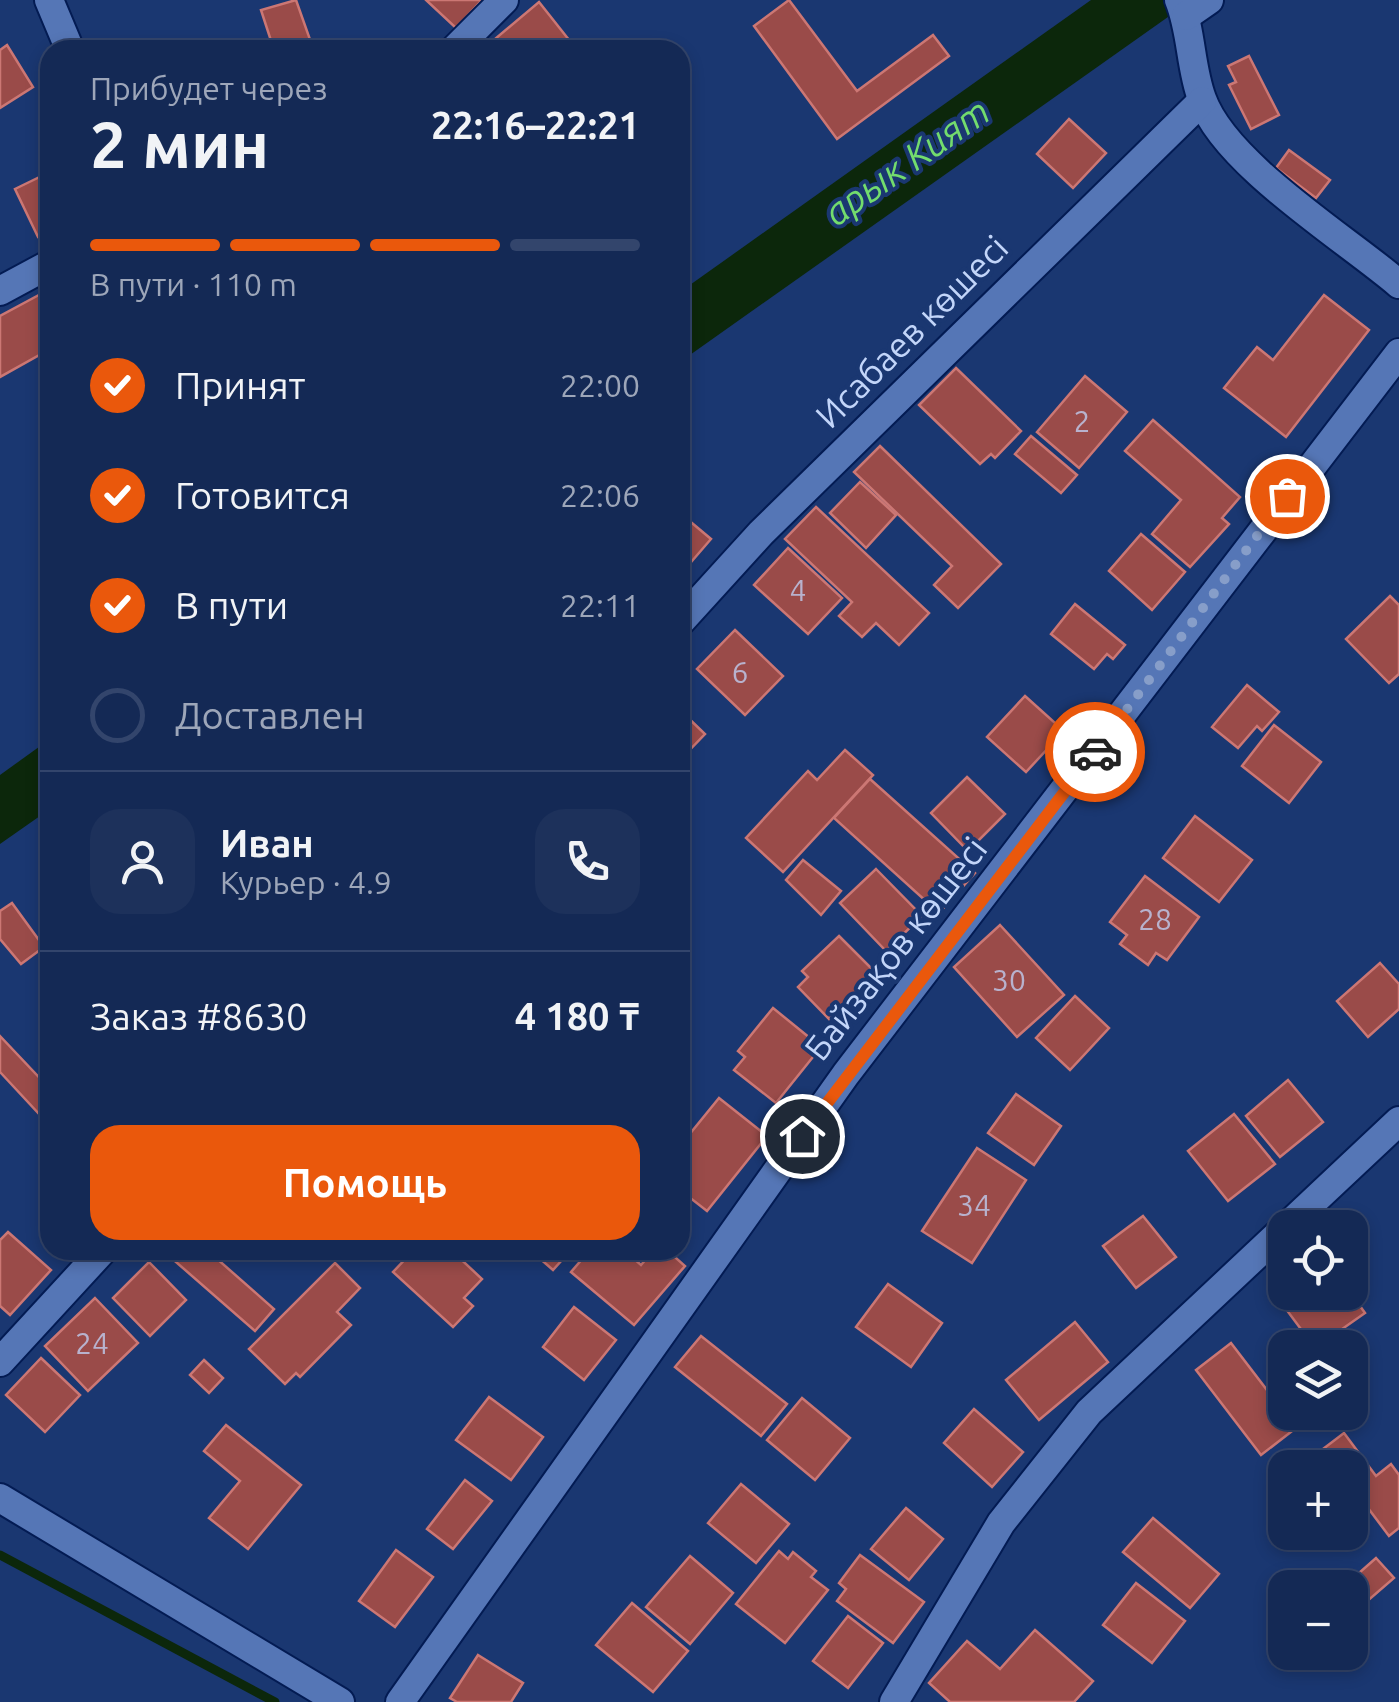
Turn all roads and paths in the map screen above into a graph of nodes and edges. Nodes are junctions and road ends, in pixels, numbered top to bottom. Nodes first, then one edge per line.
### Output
1 (50, 0) edge
2 (504, 0) edge
3 (1191, 5) edge
4 (66, 40) edge
5 (464, 40) edge
6 (1202, 100) junction
7 (40, 269) edge
8 (1399, 284) edge
9 (0, 291) edge
10 (1399, 352) edge
11 (690, 611) edge
12 (1399, 1121) edge
13 (94, 1260) edge
14 (0, 1362) edge
15 (0, 1498) edge
16 (340, 1702) edge
17 (400, 1702) edge
18 (894, 1702) edge

1 - 4 street
2 - 5 street
3 - 6 street
6 - 8 street
6 - 11 street, Исабаев көшесі
7 - 9 street
10 - 17 street, Байзақов көшесі
12 - 18 street
13 - 14 street
15 - 16 street

